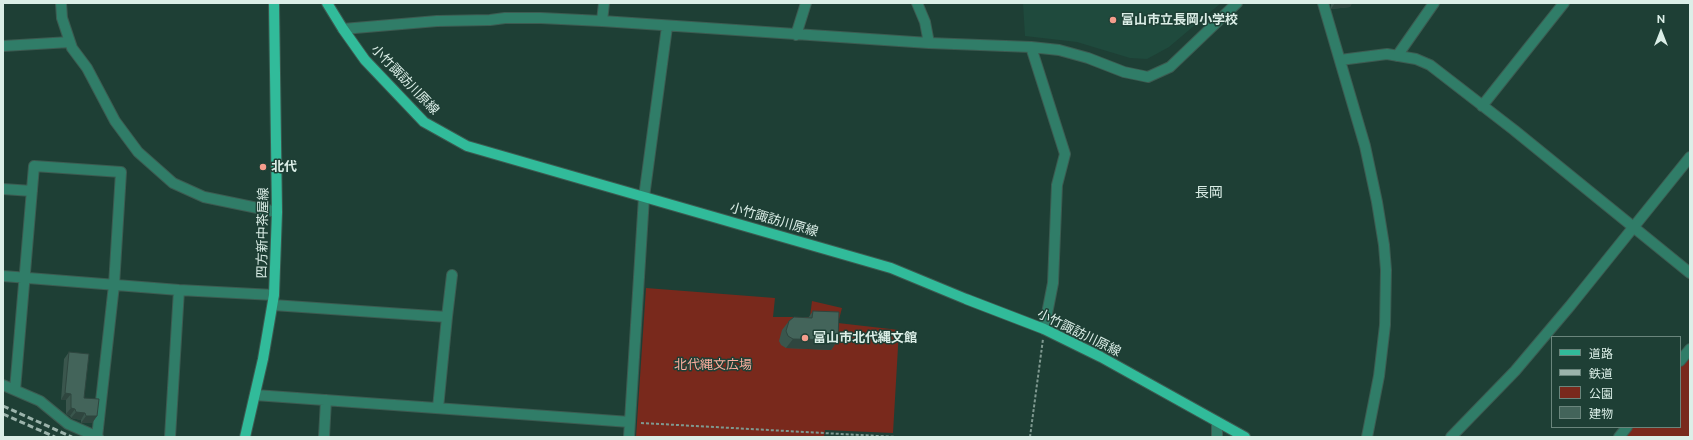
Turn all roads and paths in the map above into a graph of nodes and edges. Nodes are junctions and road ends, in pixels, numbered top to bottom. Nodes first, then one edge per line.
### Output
1 (61, 3) edge
2 (274, 3) edge
3 (327, 3) edge
4 (604, 3) edge
5 (806, 3) edge
6 (917, 3) edge
7 (1237, 3) edge
8 (1323, 3) edge
9 (1434, 3) edge
10 (1564, 3) edge
11 (602, 21) junction
12 (667, 26) junction
13 (342, 29) junction
14 (796, 35) junction
15 (70, 42) junction
16 (929, 43) junction
17 (3, 46) edge
18 (1031, 47) junction
19 (1397, 56) junction
20 (1340, 60) junction
21 (1482, 106) junction
22 (1690, 157) edge
23 (3, 189) edge
24 (32, 191) junction
25 (644, 197) junction
26 (277, 212) junction
27 (1634, 228) junction
28 (1690, 273) edge
29 (452, 274) dead end
30 (3, 276) edge
31 (25, 278) junction
32 (114, 285) junction
33 (179, 290) junction
34 (274, 300) junction
35 (446, 317) junction
36 (1044, 329) junction
37 (1690, 349) edge
38 (1681, 360) edge
39 (3, 385) edge
40 (15, 390) junction
41 (255, 395) junction
42 (326, 400) junction
43 (438, 408) junction
44 (630, 422) junction
45 (1217, 422) junction
46 (1626, 428) edge
47 (98, 437) edge
48 (170, 437) edge
49 (245, 437) edge
50 (324, 437) edge
51 (629, 437) edge
52 (896, 437) edge
53 (1030, 437) edge
54 (1217, 437) edge
55 (1244, 437) edge
56 (1367, 437) edge
57 (1451, 437) edge
58 (1618, 437) edge

1 - 15 street
2 - 26 main road, 四方新中茶屋線
3 - 13 main road, 小竹諏訪川原線
4 - 11 street
5 - 14 street
6 - 16 street
7 - 18 street
8 - 20 street
9 - 19 street
10 - 21 street
11 - 12 street
11 - 13 street
12 - 14 street
12 - 25 street
13 - 25 main road, 小竹諏訪川原線
14 - 16 street
15 - 17 street
15 - 26 street
16 - 18 street
18 - 36 street
19 - 20 street
19 - 21 street
20 - 56 street
21 - 27 street
22 - 27 street
23 - 24 street
24 - 31 street
24 - 32 street
25 - 36 main road, 小竹諏訪川原線
25 - 44 street
26 - 34 main road, 四方新中茶屋線
27 - 28 street
27 - 57 street
29 - 35 street
30 - 31 street
31 - 32 street
31 - 40 street
32 - 33 street
32 - 47 street
33 - 34 street
33 - 48 street
34 - 35 street
34 - 41 main road, 四方新中茶屋線
35 - 43 street
36 - 45 main road, 小竹諏訪川原線
36 - 53 path
37 - 38 street
39 - 40 street
40 - 47 street
41 - 42 street
41 - 49 main road, 四方新中茶屋線
42 - 43 street
42 - 50 street
43 - 44 street
44 - 51 street
44 - 52 path
45 - 54 street
45 - 55 main road, 小竹諏訪川原線
46 - 58 street

